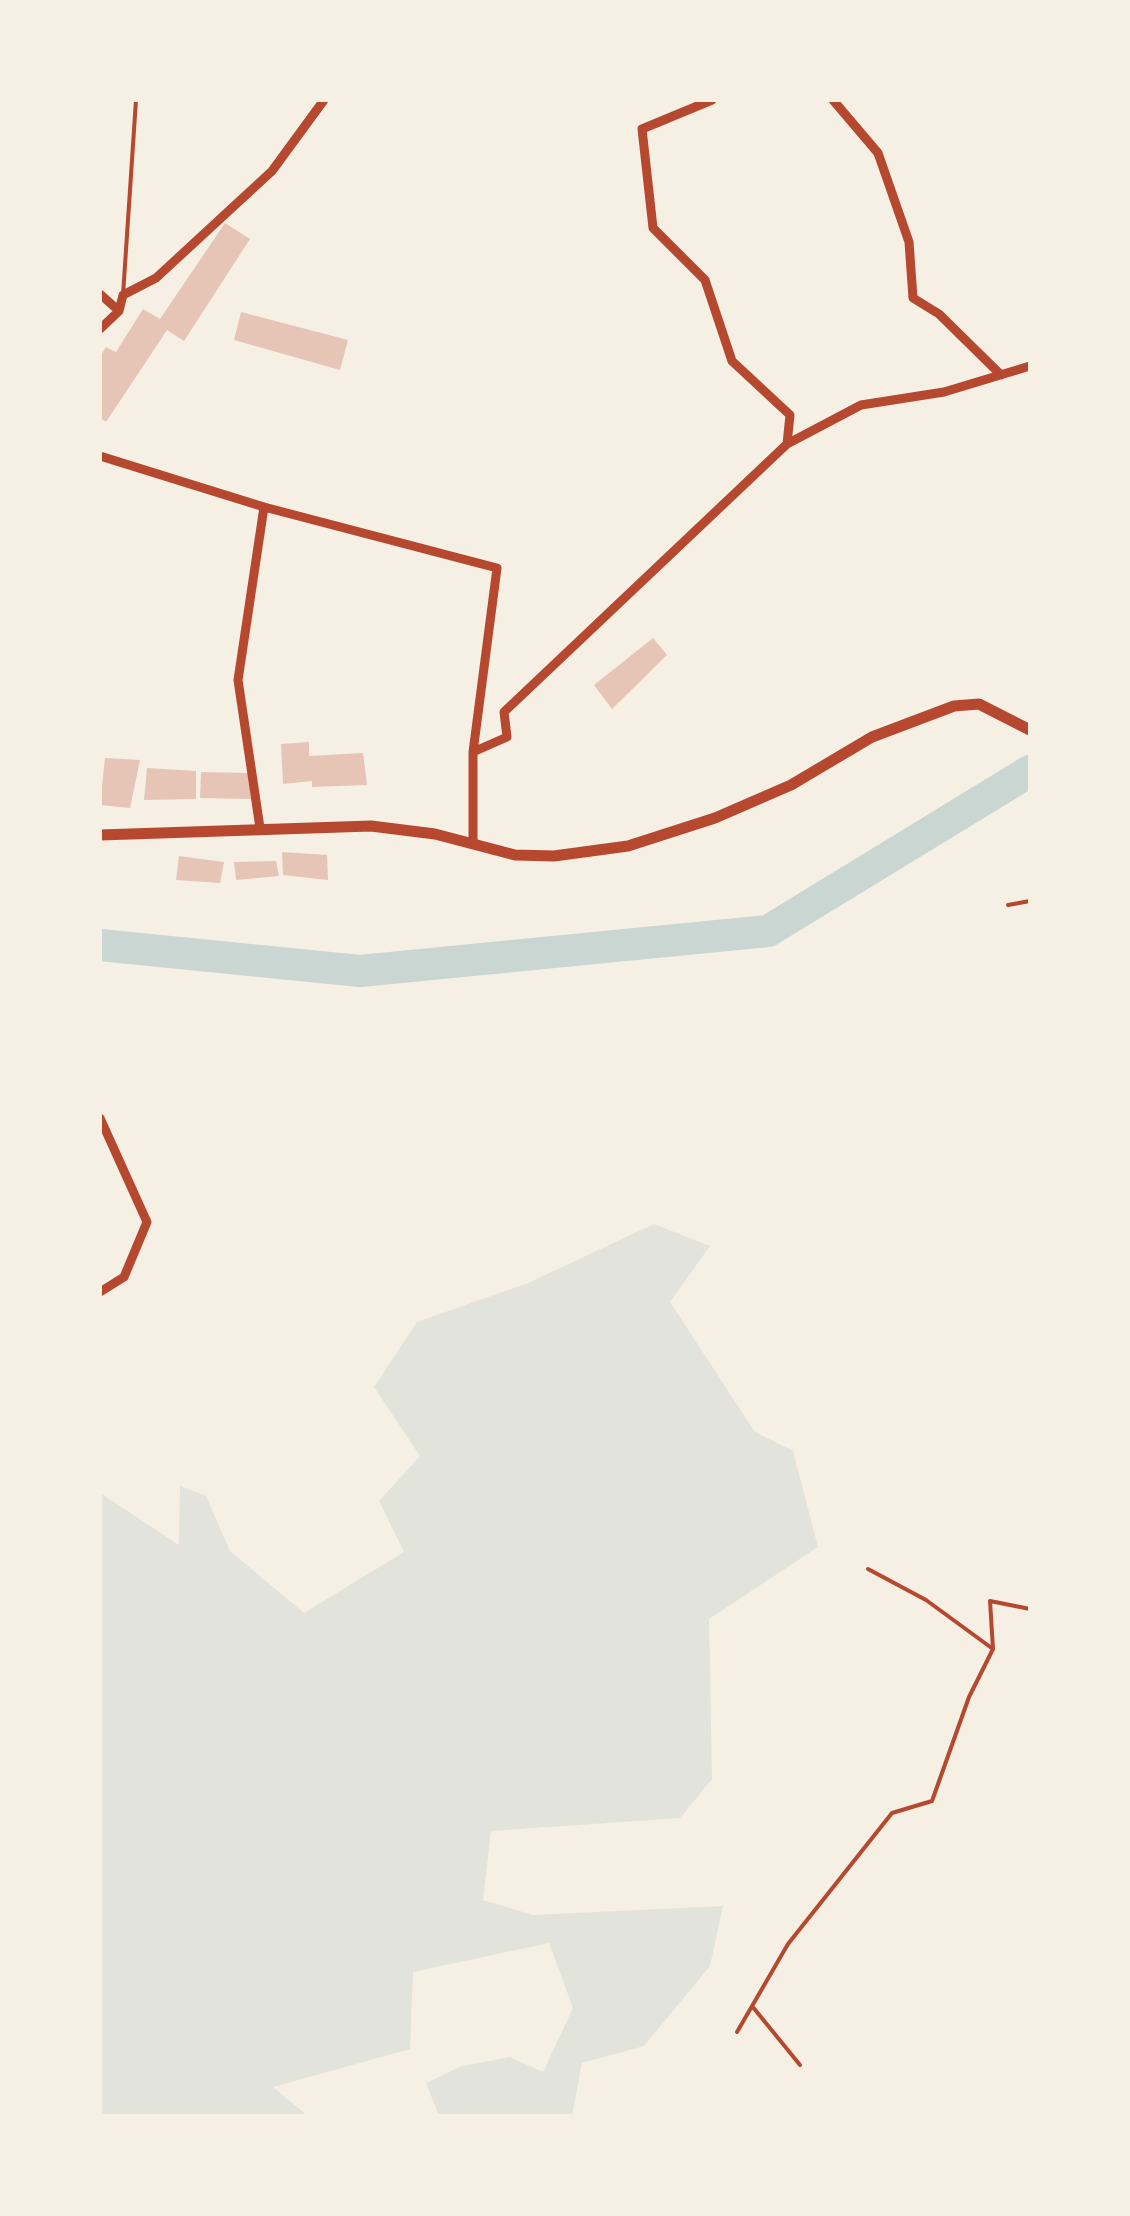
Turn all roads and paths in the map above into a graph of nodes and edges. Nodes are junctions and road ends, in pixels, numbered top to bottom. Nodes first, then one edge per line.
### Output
1 (136, 100) edge
2 (324, 100) edge
3 (712, 100) edge
4 (833, 100) edge
5 (100, 294) edge
6 (122, 295) junction
7 (120, 311) junction
8 (100, 329) edge
9 (1030, 366) edge
10 (1000, 375) junction
11 (787, 444) junction
12 (100, 456) edge
13 (264, 507) junction
14 (1030, 730) edge
15 (473, 752) junction
16 (260, 828) junction
17 (100, 835) edge
18 (474, 844) junction
19 (1030, 901) edge
20 (1008, 905) dead end
21 (100, 1118) edge
22 (100, 1292) edge
23 (868, 1569) dead end
24 (1030, 1609) edge
25 (993, 1648) junction
26 (752, 2006) junction
27 (737, 2032) dead end
28 (800, 2065) dead end

1 - 6 lane
2 - 6 street
3 - 11 street
4 - 10 street
5 - 7 street
6 - 7 street
7 - 8 street
9 - 10 street
10 - 11 street
11 - 15 street
12 - 13 street
13 - 15 street
13 - 16 street
14 - 18 main road
15 - 18 street
16 - 17 main road
16 - 18 main road
19 - 20 lane
21 - 22 street
23 - 25 lane
24 - 25 lane
25 - 26 lane
26 - 27 lane
26 - 28 lane

